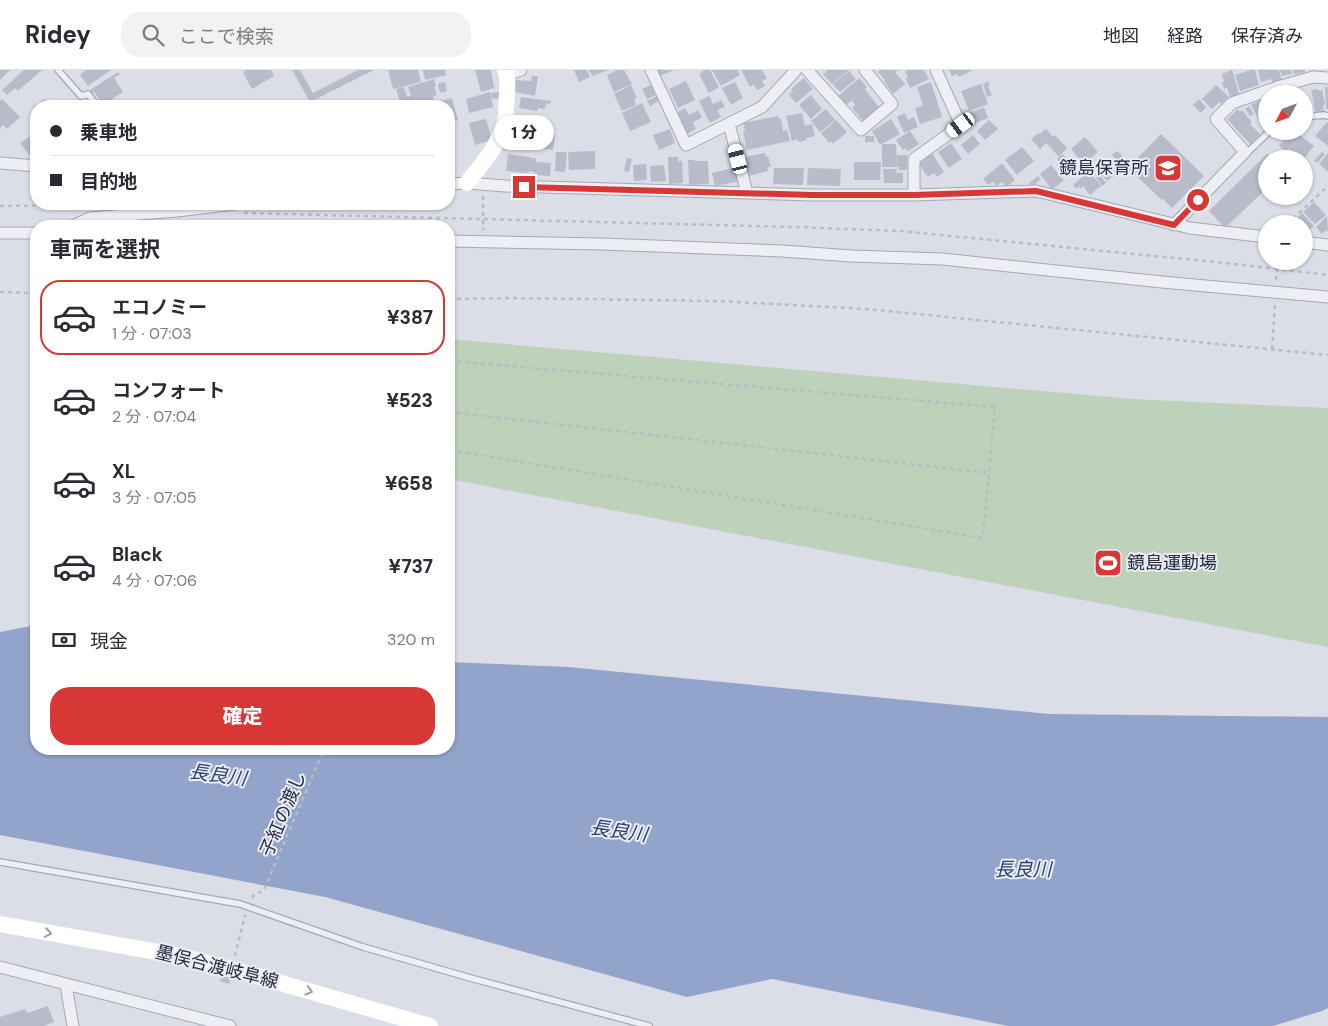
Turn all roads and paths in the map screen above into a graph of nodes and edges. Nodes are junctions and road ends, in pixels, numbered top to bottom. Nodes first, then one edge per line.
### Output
1 (58, 70) edge
2 (651, 70) edge
3 (796, 70) edge
4 (807, 70) edge
5 (865, 70) edge
6 (936, 70) edge
7 (511, 72) edge
8 (1328, 78) edge
9 (92, 100) edge
10 (1313, 116) edge
11 (1328, 116) edge
12 (729, 124) junction
13 (1261, 140) edge
14 (1244, 152) junction
15 (0, 164) edge
16 (30, 166) edge
17 (474, 183) junction
18 (455, 184) edge
19 (1328, 186) edge
20 (746, 193) junction
21 (914, 195) junction
22 (0, 206) edge
23 (30, 206) edge
24 (196, 210) edge
25 (280, 210) edge
26 (1297, 215) edge
27 (483, 219) junction
28 (86, 220) edge
29 (1174, 225) junction
30 (0, 232) edge
31 (30, 233) edge
32 (1258, 236) edge
33 (455, 241) edge
34 (483, 242) junction
35 (1313, 243) edge
36 (1328, 245) edge
37 (1258, 267) edge
38 (1277, 270) edge
39 (1286, 270) edge
40 (1328, 275) edge
41 (0, 292) edge
42 (1275, 292) junction
43 (30, 293) edge
44 (1328, 297) edge
45 (455, 300) edge
46 (1272, 349) junction
47 (1328, 356) edge
48 (455, 362) edge
49 (455, 413) edge
50 (455, 451) edge
51 (989, 473) junction
52 (321, 755) edge
53 (0, 862) edge
54 (264, 890) dead end
55 (248, 907) junction
56 (0, 924) edge
57 (0, 967) edge
58 (233, 969) junction
59 (66, 985) junction
60 (73, 1026) edge
61 (230, 1026) edge
62 (430, 1026) edge
63 (649, 1026) edge

1 - 9 lane
2 - 12 street
3 - 12 street
4 - 5 street
6 - 21 street
7 - 17 main road
8 - 14 street
10 - 11 lane
12 - 20 street
13 - 14 lane
14 - 29 street
15 - 16 street
17 - 18 street
17 - 20 street
17 - 27 path
19 - 26 path
20 - 21 street
21 - 29 street
22 - 23 path
24 - 28 street
25 - 27 path
27 - 34 path
27 - 37 path
29 - 32 street
30 - 31 street
33 - 34 street
34 - 42 street
35 - 36 street
38 - 42 path
39 - 40 path
41 - 43 path
42 - 44 street
42 - 46 path
45 - 46 path
46 - 47 path
48 - 51 path
49 - 51 path
50 - 51 path
52 - 54 path, 子紅の渡し
53 - 55 lane
55 - 58 path
55 - 63 lane
56 -> 58 main road, 墨俣合渡岐阜線
57 - 59 street
58 -> 62 main road, 墨俣合渡岐阜線
59 - 60 street
59 - 61 street

